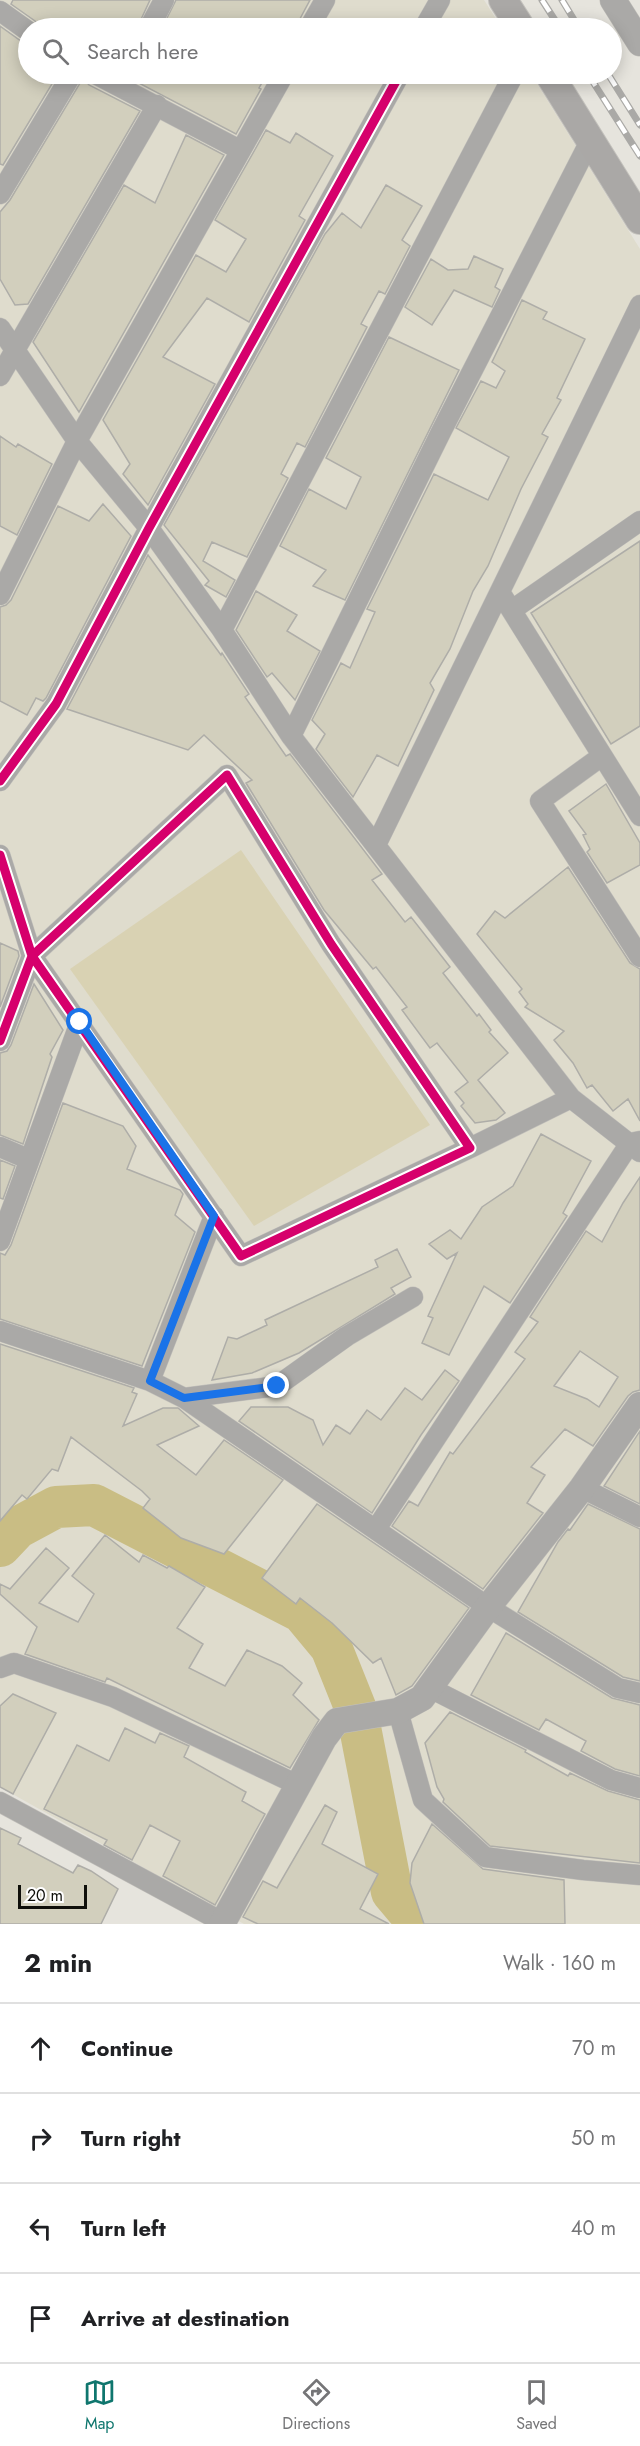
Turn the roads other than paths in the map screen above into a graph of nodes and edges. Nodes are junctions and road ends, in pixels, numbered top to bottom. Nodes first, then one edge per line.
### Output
1 (4, 0) edge
2 (164, 0) edge
3 (325, 0) edge
4 (440, 0) edge
5 (503, 0) edge
6 (613, 0) edge
7 (0, 9) edge
8 (154, 18) edge
9 (315, 18) edge
10 (430, 18) edge
11 (515, 18) edge
12 (18, 23) edge
13 (640, 43) edge
14 (66, 84) edge
15 (130, 84) edge
16 (278, 84) edge
17 (394, 84) edge
18 (509, 84) edge
19 (555, 84) edge
20 (157, 105) junction
21 (590, 141) junction
22 (240, 150) junction
23 (0, 194) edge
24 (640, 220) edge
25 (640, 304) edge
26 (0, 328) edge
27 (14, 350) junction
28 (0, 375) edge
29 (77, 441) junction
30 (640, 521) edge
31 (149, 528) junction
32 (500, 592) junction
33 (0, 595) edge
34 (512, 610) junction
35 (222, 630) junction
36 (291, 736) junction
37 (602, 756) junction
38 (0, 782) edge
39 (640, 816) edge
40 (376, 845) junction
41 (0, 855) edge
42 (32, 956) junction
43 (640, 957) edge
44 (80, 1022) junction
45 (0, 1041) edge
46 (571, 1098) junction
47 (637, 1145) edge
48 (0, 1148) edge
49 (470, 1148) junction
50 (28, 1159) junction
51 (214, 1216) junction
52 (0, 1241) edge
53 (412, 1297) dead end
54 (0, 1331) edge
55 (150, 1381) junction
56 (184, 1398) junction
57 (640, 1405) edge
58 (582, 1488) junction
59 (640, 1517) edge
60 (376, 1529) junction
61 (488, 1607) junction
62 (0, 1668) edge
63 (430, 1688) junction
64 (640, 1693) edge
65 (392, 1712) junction
66 (298, 1785) junction
67 (640, 1788) edge
68 (0, 1802) edge
69 (640, 1875) edge
70 (224, 1924) edge

1 - 7 street
2 - 8 street
3 - 9 street
4 - 10 street
5 - 11 main road
6 - 13 street
7 - 12 street
14 - 23 street
15 - 20 street
16 - 22 street
17 - 31 street
18 - 35 street
19 - 21 main road
20 - 22 street
20 - 27 street
21 - 24 main road
21 - 36 street
22 - 29 street
25 - 32 street
26 - 27 street
27 - 28 street
27 - 29 street
29 - 31 street
29 - 33 street
30 - 34 street
31 - 35 street
31 - 38 street
32 - 34 street
32 - 40 street
34 - 37 street
35 - 36 street
36 - 40 street
37 - 39 street
37 - 43 street
40 - 46 street
41 - 42 street
42 - 44 street
42 - 45 street
42 - 49 street
44 - 50 street
44 - 51 street
46 - 47 street
46 - 49 street
47 - 60 street
48 - 50 street
49 - 51 street
50 - 52 street
51 - 55 street
53 - 56 street
54 - 55 street
55 - 56 street
56 - 60 street
57 - 58 street
58 - 59 street
58 - 61 street
60 - 61 street
61 - 63 street
61 - 64 street
62 - 66 street
63 - 65 street
63 - 67 street
65 - 66 street
65 - 69 street
66 - 70 street
68 - 70 street

